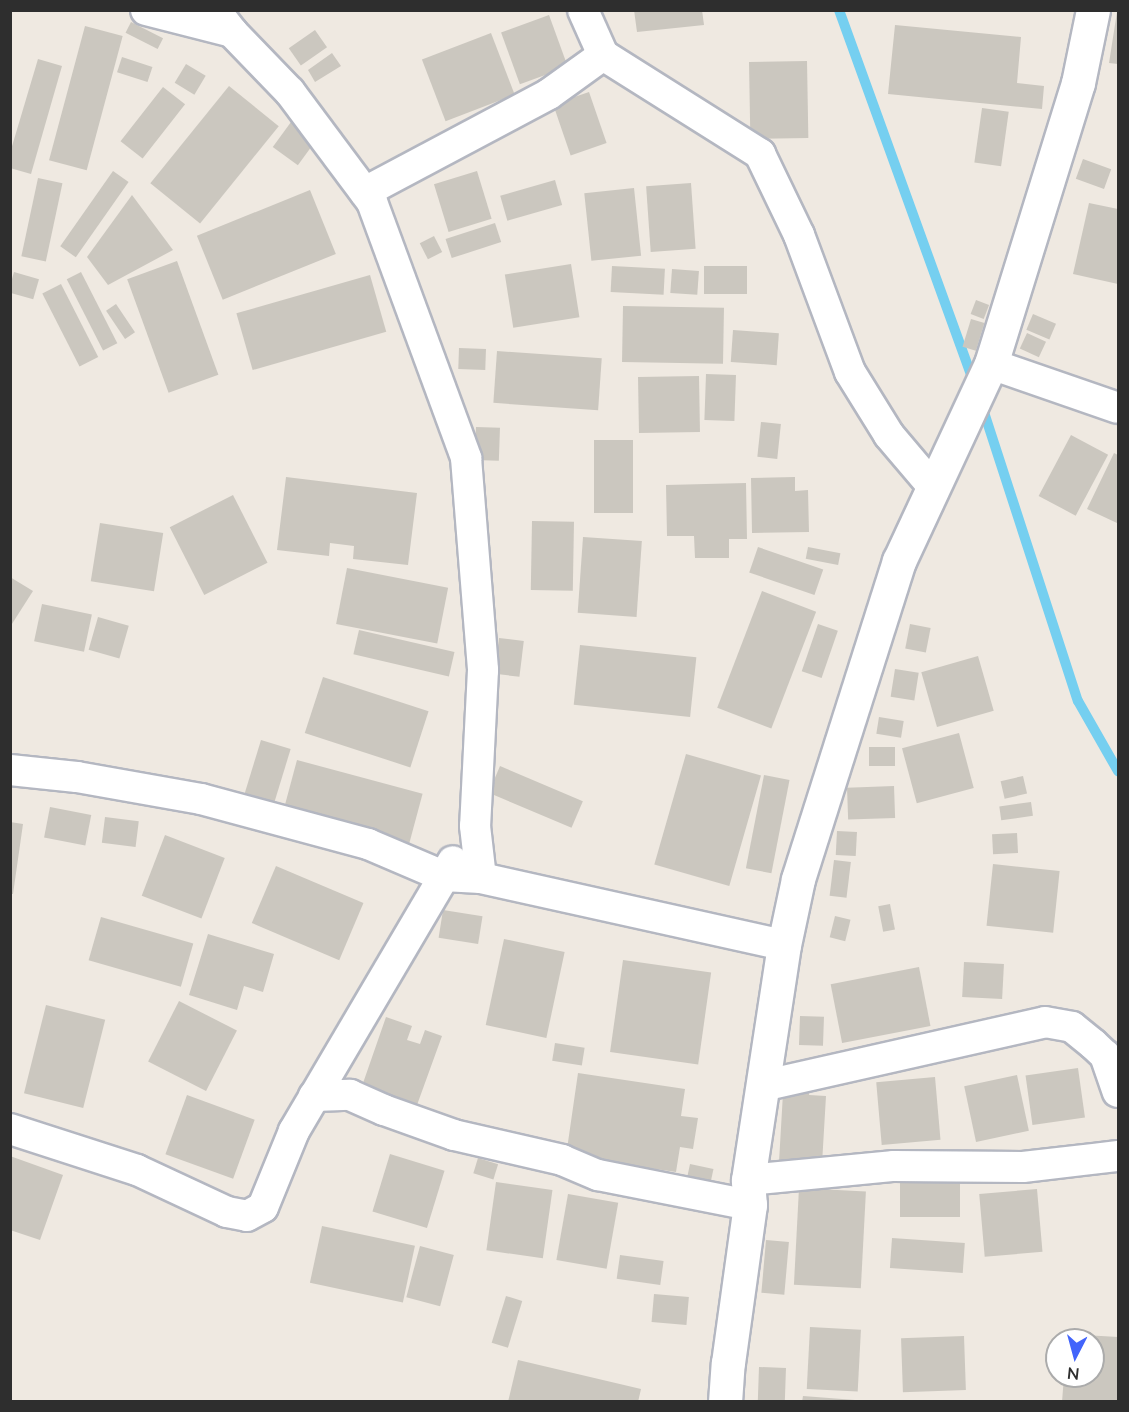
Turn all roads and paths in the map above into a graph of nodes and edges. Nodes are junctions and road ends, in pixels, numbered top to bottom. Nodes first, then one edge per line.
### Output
1 (146, 10) edge
2 (583, 10) edge
3 (1094, 10) edge
4 (224, 21) edge
5 (603, 55) junction
6 (365, 192) junction
7 (991, 364) junction
8 (1119, 408) edge
9 (933, 488) junction
10 (10, 770) edge
11 (475, 826) junction
12 (443, 876) junction
13 (481, 878) junction
14 (784, 945) junction
15 (339, 1053) junction
16 (762, 1086) junction
17 (1119, 1092) edge
18 (350, 1095) junction
19 (314, 1096) junction
20 (10, 1129) edge
21 (1119, 1156) edge
22 (749, 1192) junction
23 (725, 1401) edge

1 - 4 street
2 - 5 street
3 - 7 street
4 - 6 street
5 - 6 street
5 - 9 street
6 - 11 street
7 - 8 street
7 - 9 street
9 - 14 street
10 - 12 street
11 - 12 street
11 - 13 street
12 - 13 street
12 - 15 street
13 - 14 street
14 - 16 street
15 - 18 street
15 - 19 street
16 - 17 street
16 - 22 street
18 - 19 street
18 - 22 street
19 - 20 street
21 - 22 street
22 - 23 street

